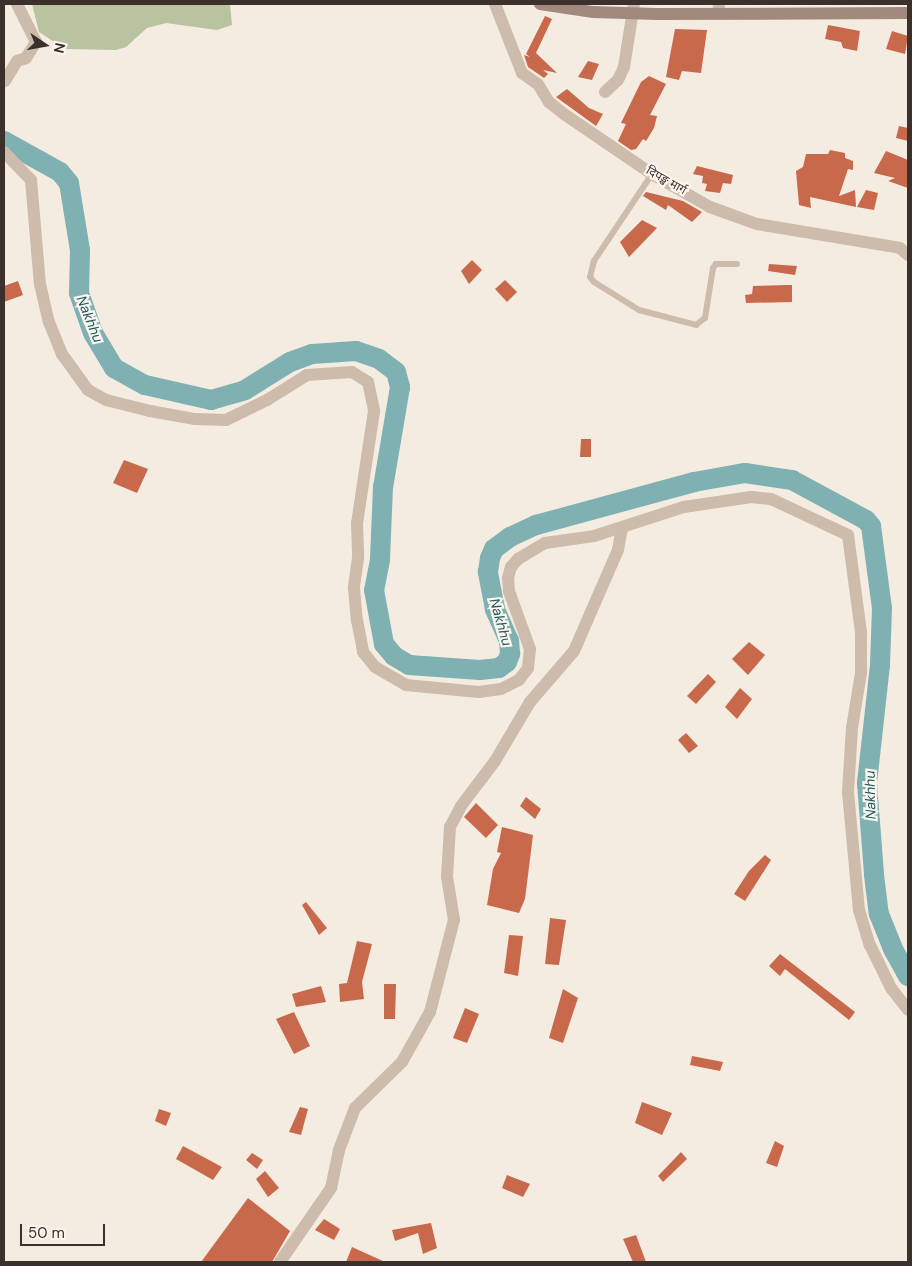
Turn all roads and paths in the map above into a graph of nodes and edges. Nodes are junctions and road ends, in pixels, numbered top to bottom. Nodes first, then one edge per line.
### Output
1 (17, 4) edge
2 (495, 4) edge
3 (540, 4) edge
4 (634, 8) edge
5 (718, 9) edge
6 (908, 13) edge
7 (4, 81) edge
8 (605, 92) dead end
9 (4, 152) edge
10 (652, 174) junction
11 (908, 255) edge
12 (736, 264) dead end
13 (622, 527) junction
14 (908, 1010) edge
15 (280, 1262) edge

1 - 7 street
2 - 10 street, दिपङ्ख मार्ग
3 - 4 main road
4 - 5 main road
4 - 8 street
5 - 6 main road
9 - 13 street
10 - 11 street, दिपङ्ख मार्ग
10 - 12 lane
13 - 14 street
13 - 15 street

